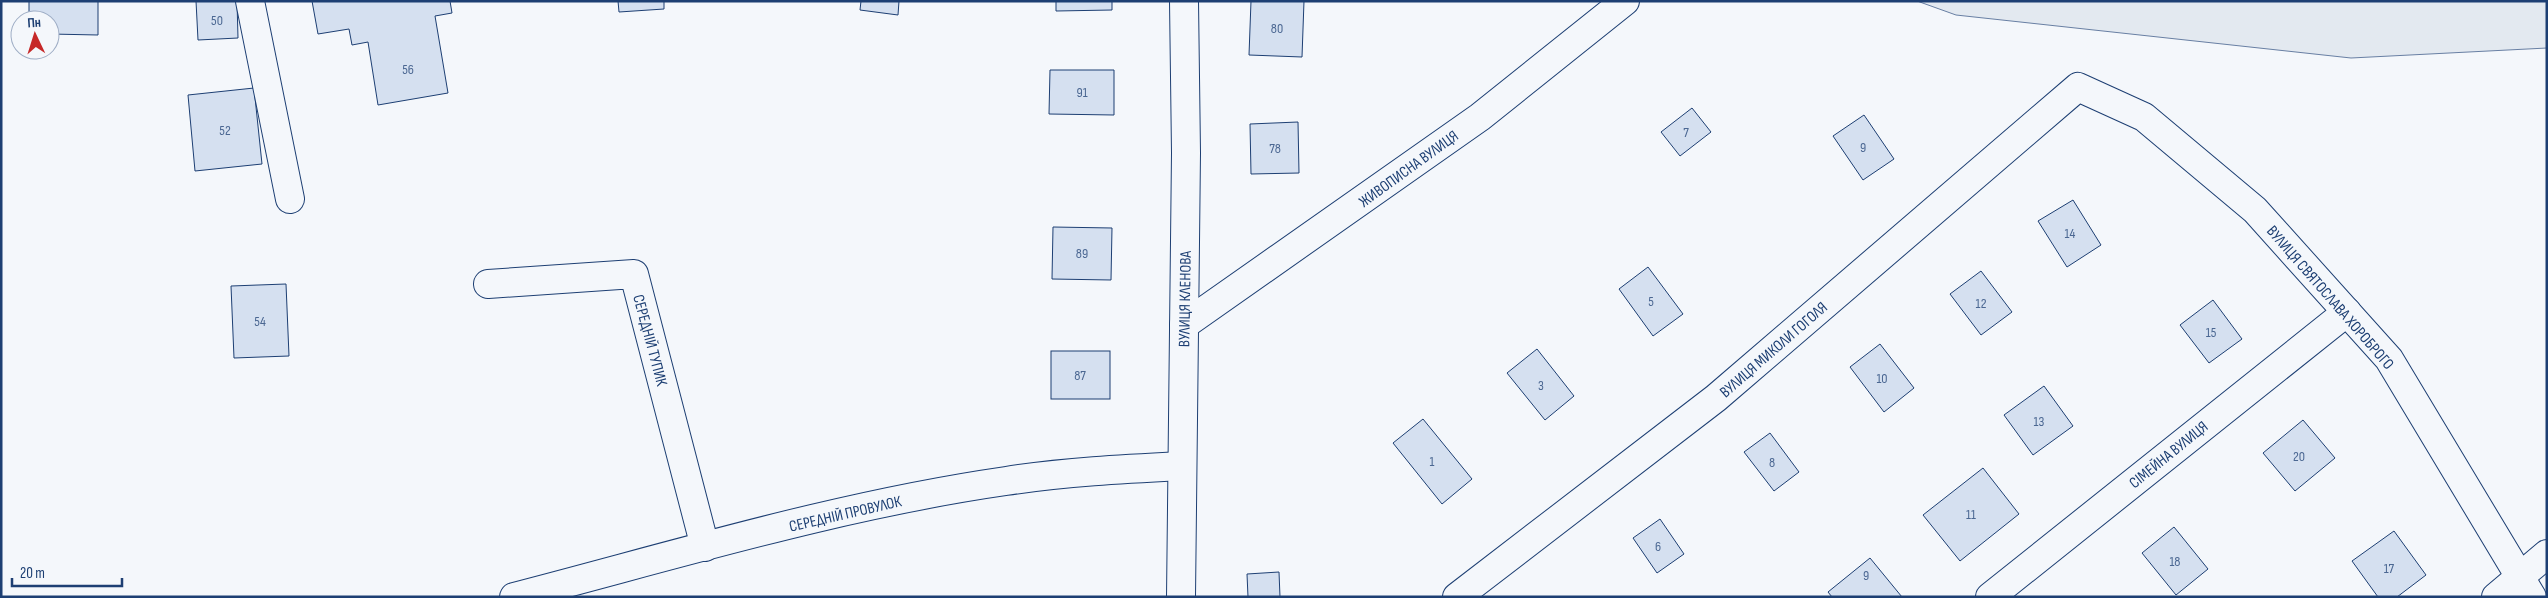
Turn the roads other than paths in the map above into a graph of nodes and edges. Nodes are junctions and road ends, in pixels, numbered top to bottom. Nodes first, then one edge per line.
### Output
1 (250, 1) edge
2 (1184, 1) edge
3 (1625, 1) edge
4 (2078, 87) joint
5 (290, 200) dead end
6 (488, 284) dead end
7 (2347, 312) junction
8 (1184, 325) junction
9 (1182, 466) junction
10 (705, 547) junction
11 (2547, 554) edge
12 (2526, 587) edge
13 (514, 597) edge
14 (1181, 597) edge
15 (1456, 597) edge
16 (1990, 597) edge
17 (2496, 597) edge

1 - 5 street
2 - 8 street, ВУЛИЦЯ КЛЕНОВА
3 - 8 street, ЖИВОПИСНА ВУЛИЦЯ
4 - 7 street, ВУЛИЦЯ СВЯТОСЛАВА ХОРОБРОГО
4 - 15 street, ВУЛИЦЯ МИКОЛИ ГОГОЛЯ
6 - 10 street, СЕРЕДНІЙ ТУПИК
7 - 12 street, ВУЛИЦЯ СВЯТОСЛАВА ХОРОБРОГО
7 - 16 street, СІМЕЙНА ВУЛИЦЯ
8 - 9 street, ВУЛИЦЯ КЛЕНОВА
9 - 10 street, СЕРЕДНІЙ ПРОВУЛОК
9 - 14 street, ВУЛИЦЯ КЛЕНОВА
10 - 13 street, СЕРЕДНІЙ ПРОВУЛОК
11 - 12 street
12 - 17 street

